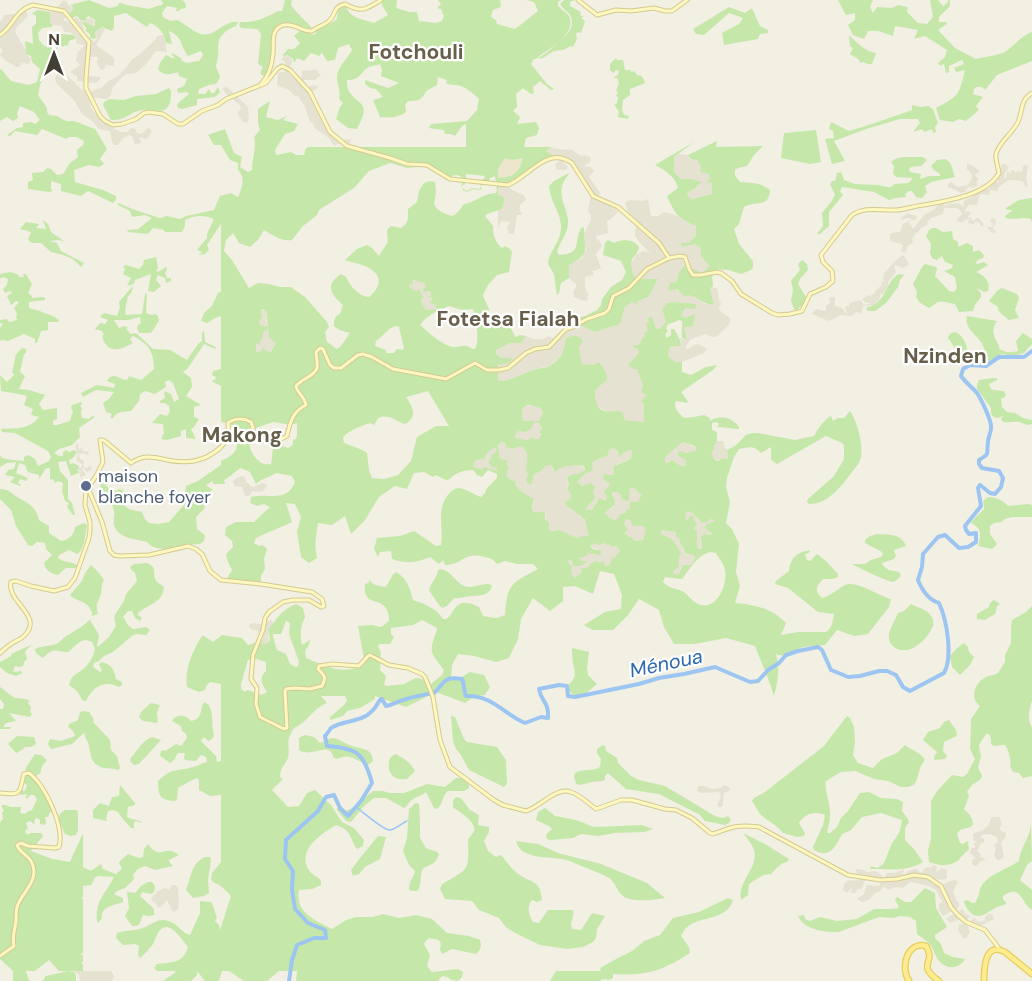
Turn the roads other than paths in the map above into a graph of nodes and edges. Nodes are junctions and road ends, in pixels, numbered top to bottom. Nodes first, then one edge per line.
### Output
1 (381, 0) edge
2 (578, 0) edge
3 (687, 0) edge
4 (0, 35) edge
5 (261, 86) junction
6 (1032, 93) edge
7 (669, 258) junction
8 (88, 488) junction
9 (0, 653) edge
10 (0, 793) edge
11 (998, 949) junction
12 (0, 956) edge
13 (1032, 974) edge
14 (909, 981) edge
15 (939, 981) edge
16 (984, 981) edge

1 - 5 street
2 - 3 street
4 - 5 street
5 - 7 street
6 - 7 street
7 - 8 street
8 - 9 street
8 - 11 street
10 - 12 street
11 - 13 main road
11 - 16 main road
14 - 15 main road

